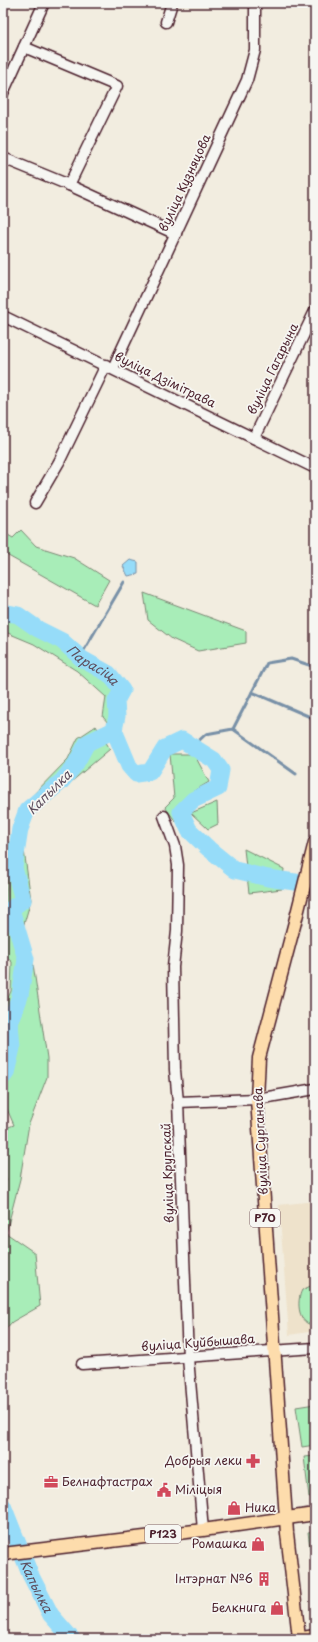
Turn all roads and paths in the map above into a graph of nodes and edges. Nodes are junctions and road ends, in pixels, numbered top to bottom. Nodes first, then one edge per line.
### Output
1 (44, 3) edge
2 (172, 3) edge
3 (255, 3) edge
4 (166, 22) dead end
5 (24, 47) junction
6 (3, 93) edge
7 (3, 158) edge
8 (69, 185) junction
9 (176, 234) junction
10 (315, 311) edge
11 (3, 316) edge
12 (109, 367) junction
13 (254, 438) junction
14 (315, 468) edge
15 (35, 503) dead end
16 (164, 816) dead end
17 (315, 842) edge
18 (315, 1089) edge
19 (257, 1099) junction
20 (178, 1102) junction
21 (315, 1348) edge
22 (275, 1351) junction
23 (188, 1358) junction
24 (82, 1364) dead end
25 (315, 1514) edge
26 (286, 1518) junction
27 (203, 1530) junction
28 (3, 1554) edge
29 (315, 1636) edge
30 (299, 1638) edge
31 (296, 1639) edge

1 - 5 street
2 - 4 street
3 - 9 street, вуліца Кузняцова
5 - 6 street
5 - 8 street
7 - 8 street
8 - 9 street
9 - 12 street, вуліца Кузняцова
10 - 13 street, вуліца Гагарына
11 - 12 street, вуліца Дзімітрава
12 - 13 street, вуліца Дзімітрава
12 - 15 street, вуліца Кузняцова
13 - 14 street, вуліца Дзімітрава
16 - 20 street, вуліца Крупскай
17 - 19 main road, вуліца Сурганава / Р70
18 - 19 street
19 - 20 street
19 - 22 main road, вуліца Сурганава / Р70
20 - 23 street, вуліца Крупскай
21 - 22 street, вуліца Куйбышава
22 - 23 street, вуліца Куйбышава
22 - 26 main road, вуліца Сурганава / Р70
23 - 24 street, вуліца Куйбышава
23 - 27 street, вуліца Крупскай
25 - 26 main road
26 - 27 main road, Р123
26 - 30 main road, вуліца Сурганава
27 - 28 main road, Р123
29 - 30 main road
30 - 31 main road

